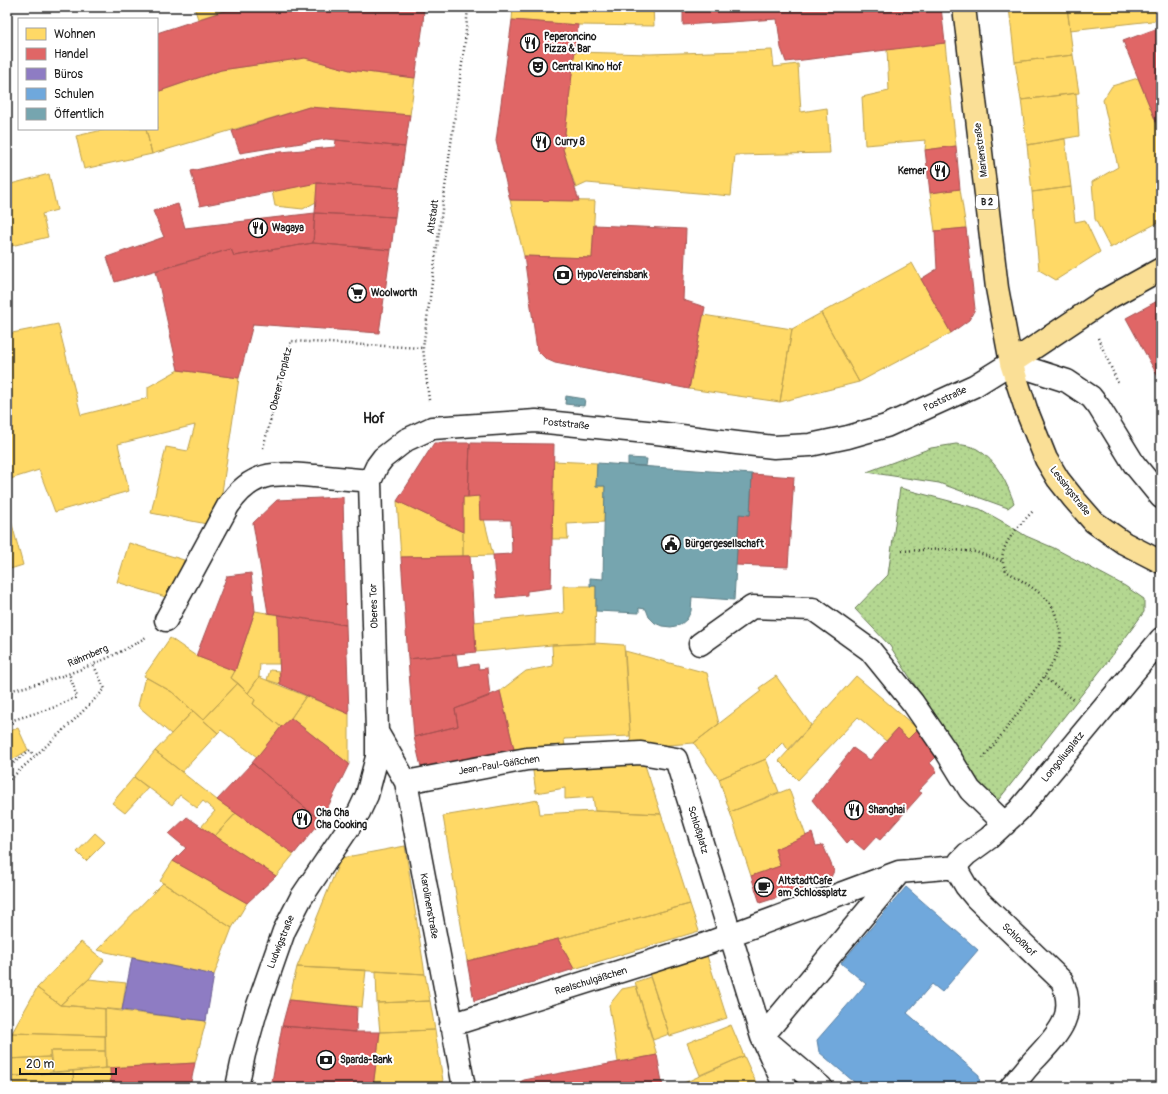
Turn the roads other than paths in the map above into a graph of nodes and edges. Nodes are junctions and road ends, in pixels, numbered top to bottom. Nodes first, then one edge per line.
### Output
1 (964, 7) edge
2 (1161, 269) edge
3 (1011, 363) junction
4 (370, 481) junction
5 (1161, 497) edge
6 (1161, 562) edge
7 (166, 620) road end
8 (1161, 639) edge
9 (700, 644) dead end
10 (377, 732) junction
11 (641, 753) joint
12 (406, 782) junction
13 (359, 812) joint
14 (1005, 824) junction
15 (958, 868) junction
16 (899, 872) junction
17 (731, 935) junction
18 (451, 1025) junction
19 (762, 1037) junction
20 (237, 1087) edge
21 (464, 1087) edge
22 (785, 1087) edge
23 (821, 1087) edge
24 (1011, 1087) edge

1 - 3 main road, Marienstraße / B 2
2 - 3 main road, Poststraße
3 - 4 street, Poststraße
3 - 5 street
3 - 6 main road, Lessingstraße / B 2
4 - 7 street
4 - 10 street, Oberes Tor
8 - 14 street, Longoliusplatz
9 - 14 street
10 - 12 street, Karolinenstraße
10 - 13 street, Oberes Tor
11 - 12 street, Jean-Paul-Gäßchen
11 - 17 street, Schloßplatz
12 - 18 street, Karolinenstraße
13 - 20 street, Ludwigstraße
14 - 15 street, Longoliusplatz
15 - 16 street
15 - 24 street, Schloßhof
16 - 17 street
16 - 19 street
17 - 18 street, Realschulgäßchen
17 - 19 street, Schloßplatz
18 - 21 street, Karolinenstraße
19 - 22 street, Schloßplatz
19 - 23 street

